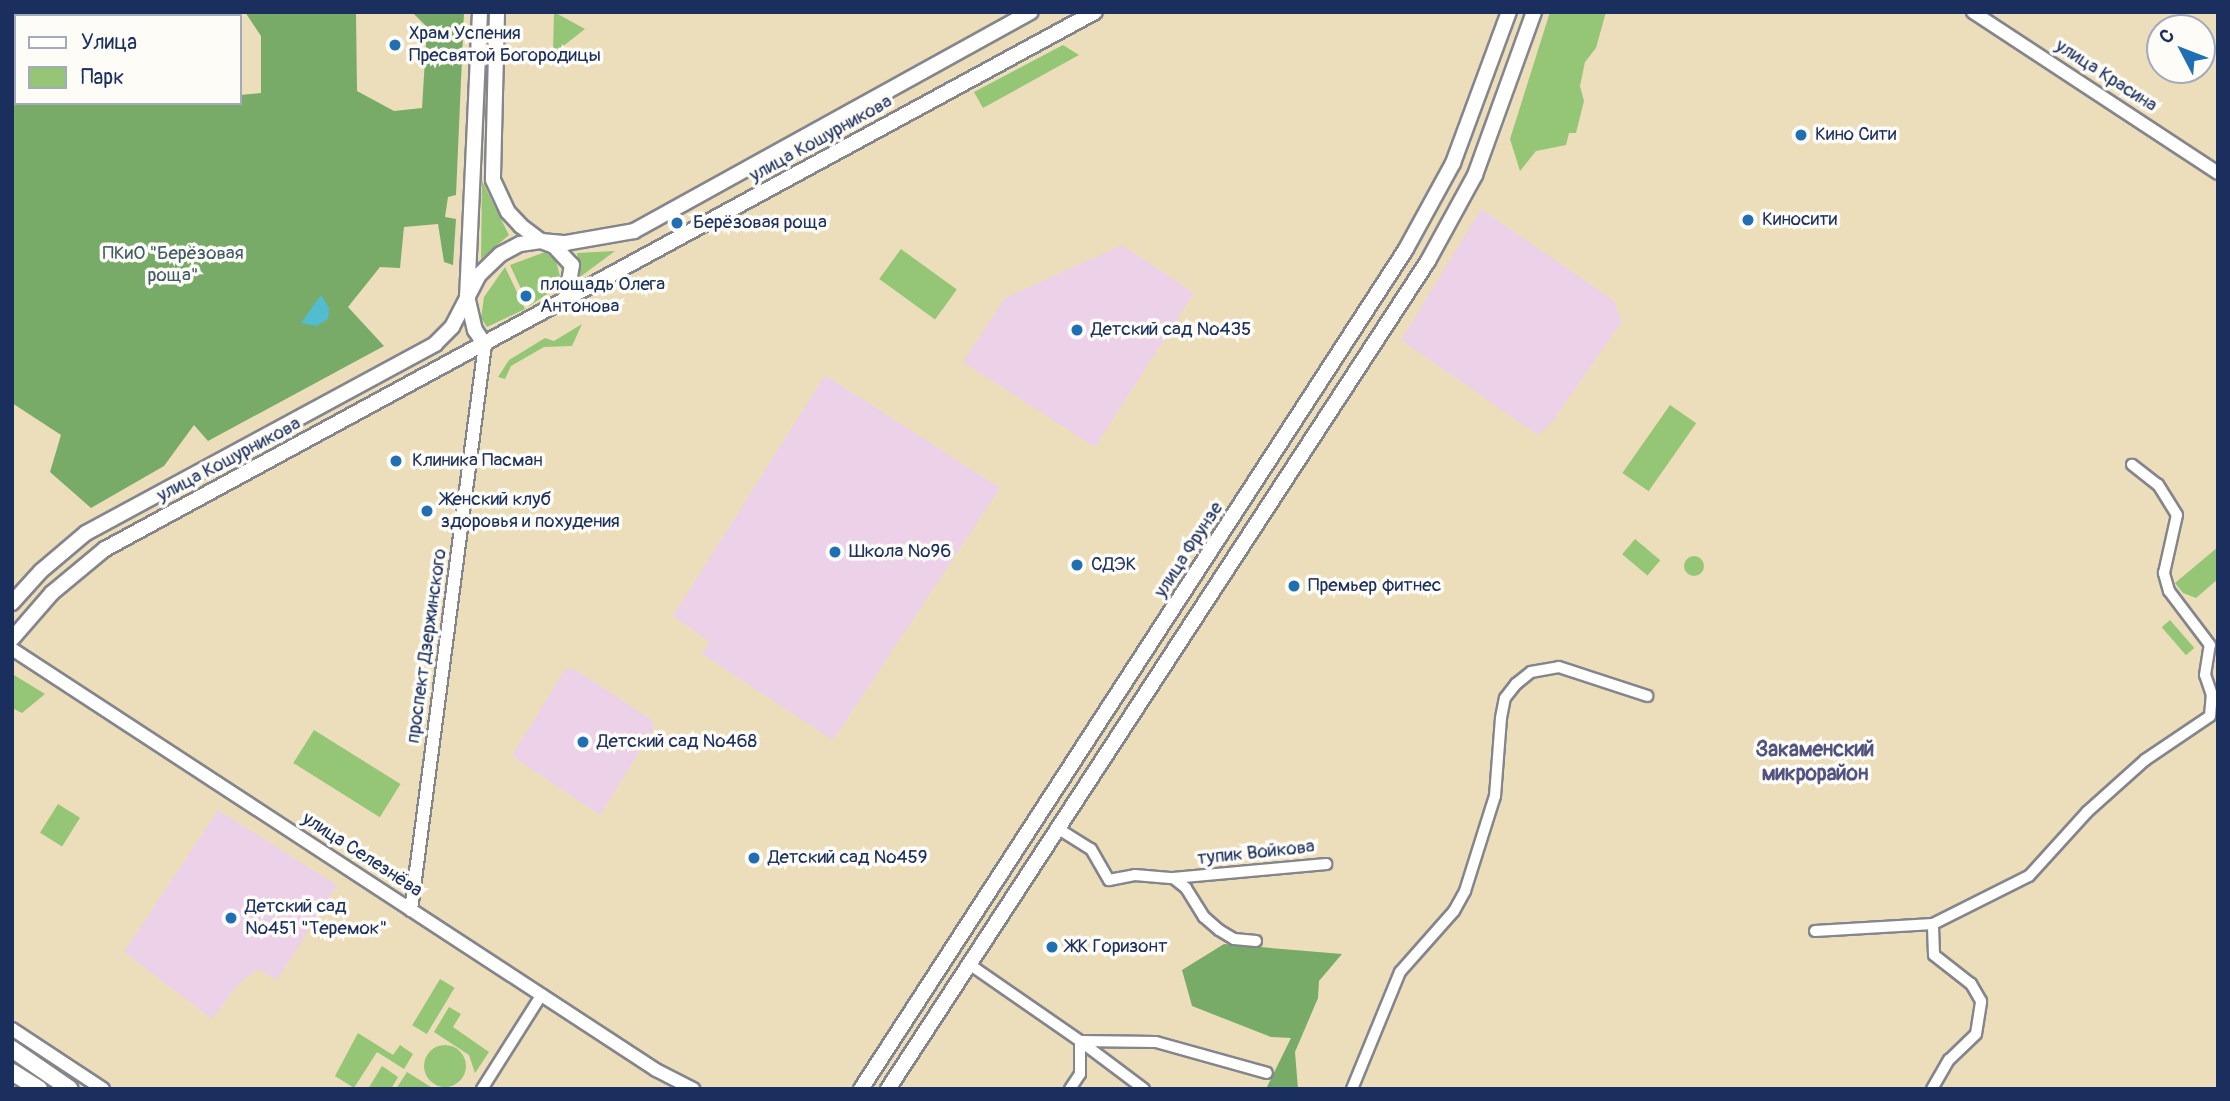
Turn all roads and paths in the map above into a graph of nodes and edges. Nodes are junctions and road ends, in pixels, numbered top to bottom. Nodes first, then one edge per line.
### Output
1 (480, 12) edge
2 (497, 12) edge
3 (1030, 12) edge
4 (1095, 12) edge
5 (1509, 12) edge
6 (1534, 12) edge
7 (1973, 12) edge
8 (2218, 173) edge
9 (541, 241) junction
10 (467, 296) junction
11 (566, 300) junction
12 (485, 345) junction
13 (2132, 465) dead end
14 (1252, 490) junction
15 (1272, 502) junction
16 (1194, 578) junction
17 (1214, 590) junction
18 (12, 603) edge
19 (12, 639) edge
20 (12, 649) edge
21 (2218, 656) edge
22 (2206, 664) junction
23 (1647, 696) dead end
24 (1057, 828) junction
25 (1326, 864) dead end
26 (1173, 878) junction
27 (411, 910) junction
28 (1933, 924) junction
29 (1815, 931) dead end
30 (1256, 941) dead end
31 (969, 964) junction
32 (542, 995) junction
33 (12, 1029) edge
34 (1080, 1041) junction
35 (12, 1049) edge
36 (12, 1072) edge
37 (1267, 1073) dead end
38 (1934, 1085) edge
39 (39, 1089) edge
40 (70, 1089) edge
41 (103, 1089) edge
42 (482, 1089) edge
43 (693, 1089) edge
44 (861, 1089) edge
45 (888, 1089) edge
46 (1070, 1089) edge
47 (1144, 1089) edge
48 (1352, 1089) edge

1 - 10 main road
2 - 9 main road
3 - 9 main road, улица Кошурникова
4 - 11 main road, улица Кошурникова
5 - 14 main road, улица Фрунзе
6 - 15 main road
7 - 8 street, улица Красина
9 - 10 main road
9 - 11 main road
10 - 12 main road
10 - 18 main road, улица Кошурникова
11 - 12 main road
12 - 19 main road, улица Кошурникова
12 - 27 street, проспект Дзержинского
13 - 22 street
14 - 15 main road
14 - 16 main road, улица Фрунзе
15 - 17 main road
16 - 17 main road
16 - 44 main road, улица Фрунзе
17 - 24 main road
20 - 27 street, улица Селезнёва
21 - 22 street
22 - 28 street
23 - 48 street
24 - 26 street
24 - 31 main road
25 - 26 street, тупик Войкова
26 - 30 street, тупик Войкова
27 - 32 street, улица Селезнёва
28 - 29 street
28 - 38 street
31 - 34 street
31 - 45 main road
32 - 42 street
32 - 43 street, улица Селезнёва
33 - 41 street
34 - 37 street
34 - 46 street
34 - 47 street
35 - 40 highway
36 - 39 highway

